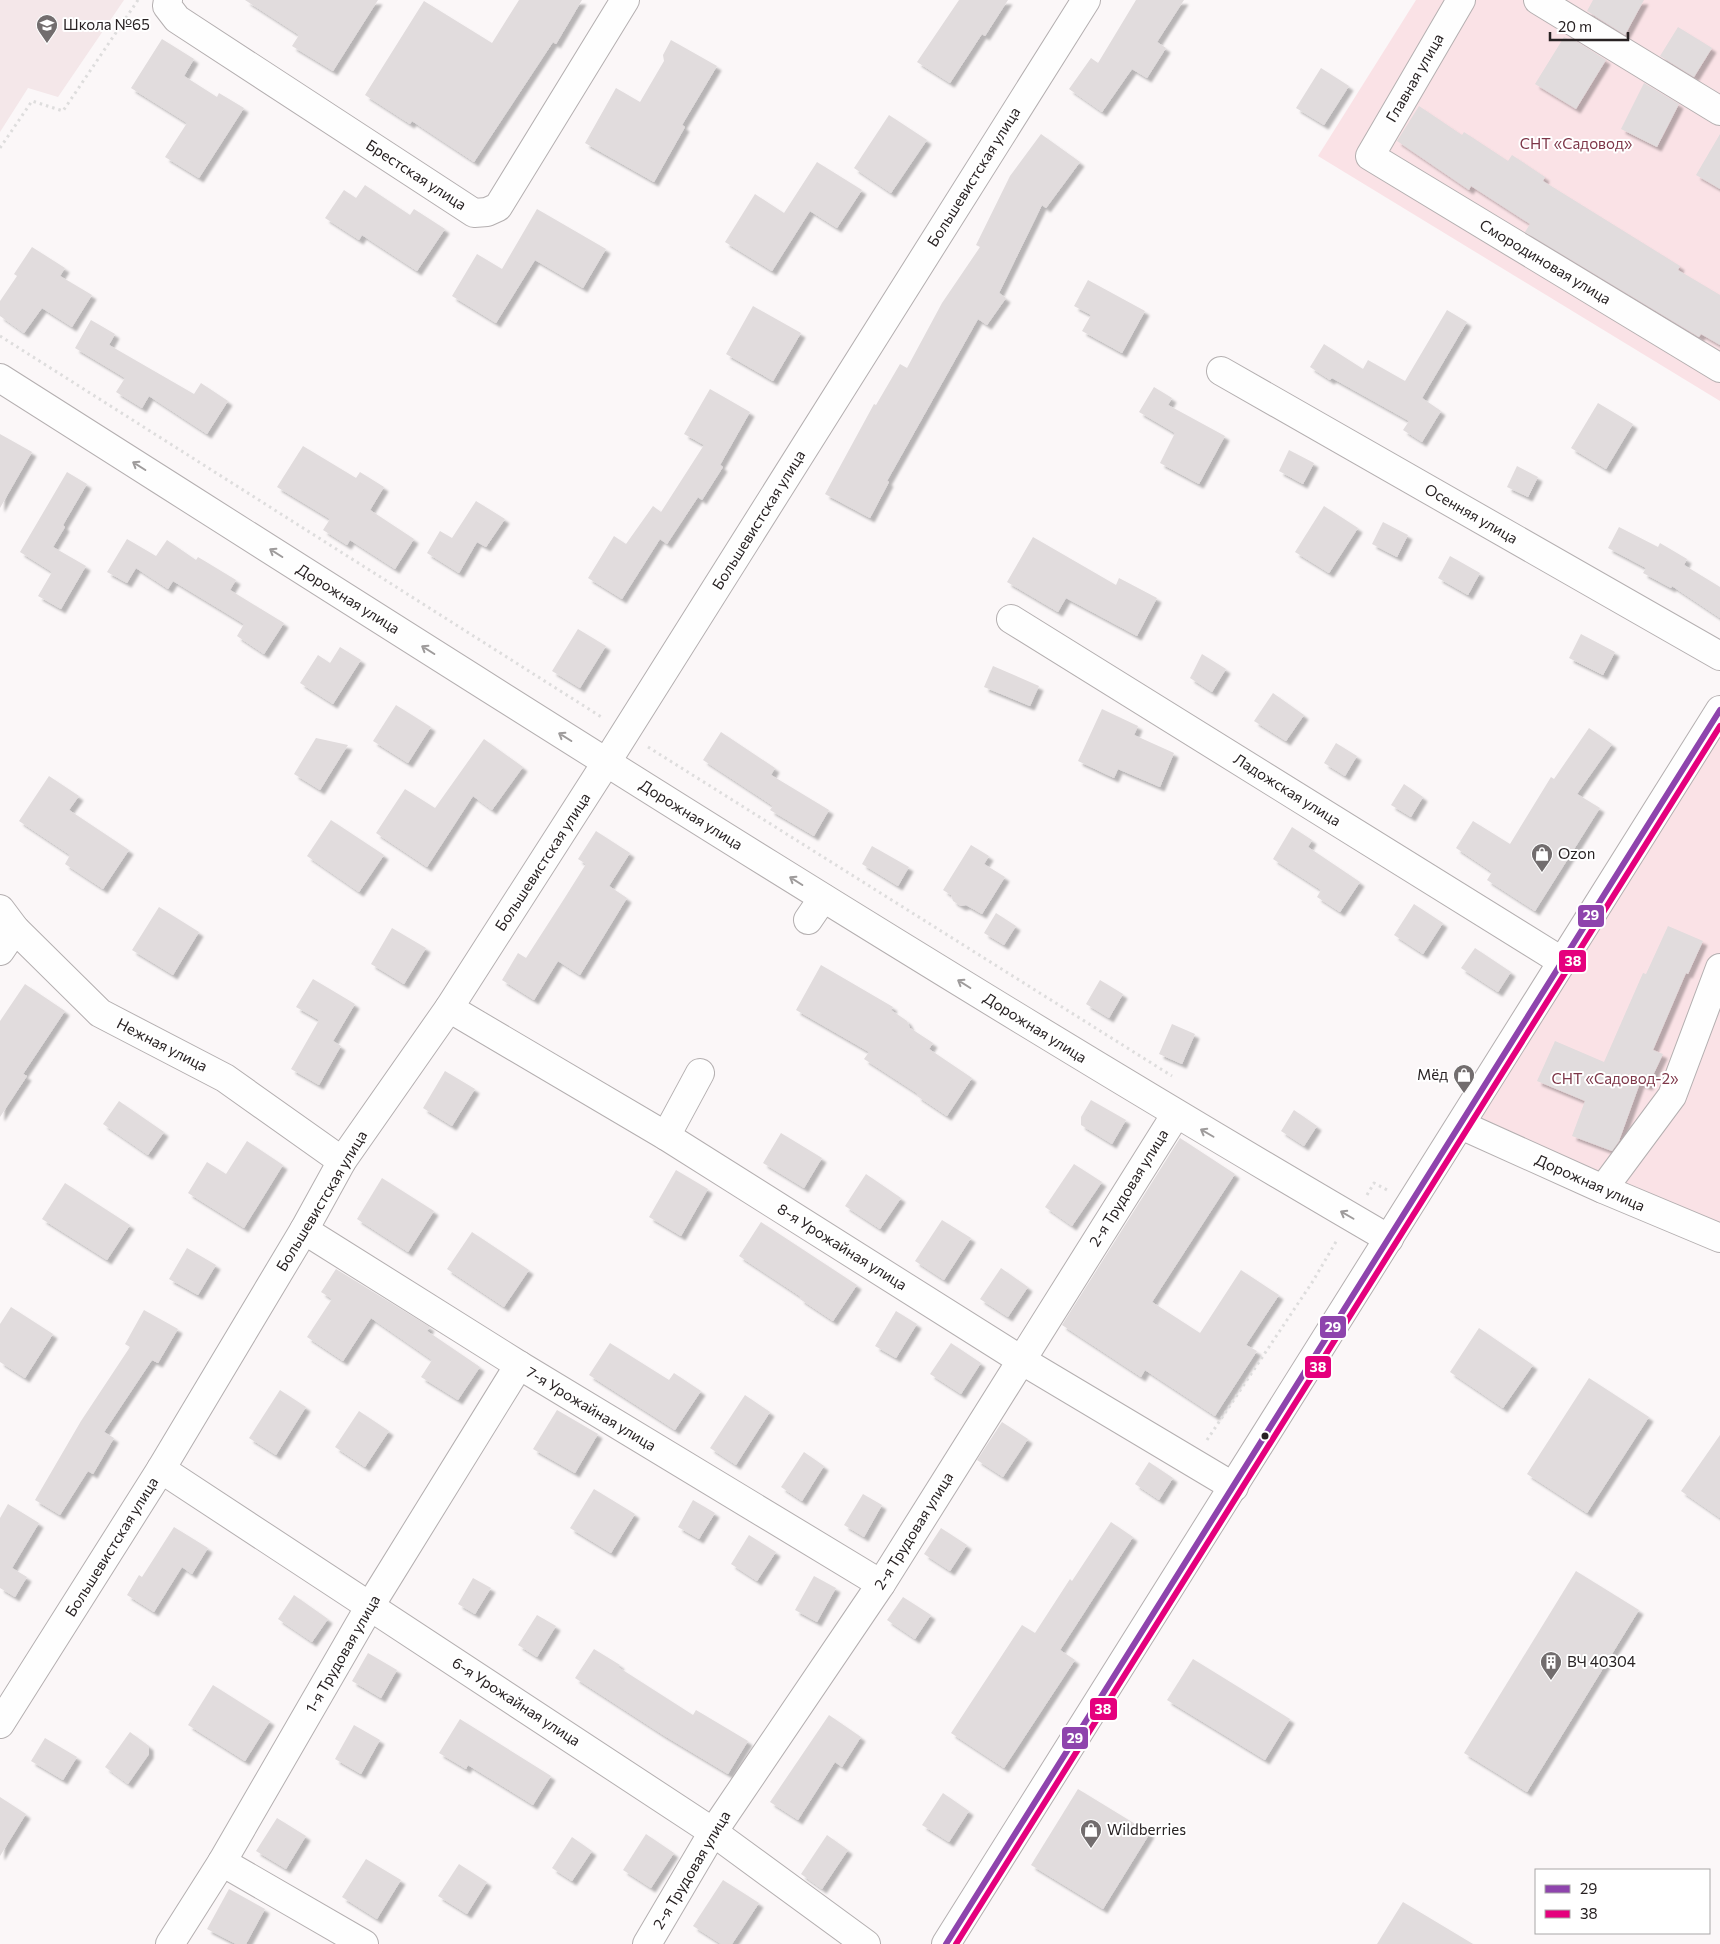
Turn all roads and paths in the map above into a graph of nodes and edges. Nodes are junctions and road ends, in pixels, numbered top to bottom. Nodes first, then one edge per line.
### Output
1 (138, 0) edge
2 (168, 0) edge
3 (625, 0) edge
4 (1086, 0) edge
5 (1461, 0) edge
6 (1538, 0) edge
7 (1720, 111) edge
8 (0, 148) edge
9 (1370, 156) joint
10 (0, 336) edge
11 (1720, 368) edge
12 (1221, 371) dead end
13 (0, 378) edge
14 (1012, 619) dead end
15 (1720, 656) edge
16 (1720, 710) edge
17 (625, 732) junction
18 (606, 763) junction
19 (823, 898) junction
20 (808, 920) dead end
21 (5, 930) edge
22 (1563, 962) junction
23 (1720, 968) edge
24 (449, 1008) junction
25 (700, 1073) dead end
26 (1172, 1076) dead end
27 (1176, 1114) junction
28 (1461, 1125) junction
29 (666, 1136) junction
30 (342, 1161) junction
31 (1374, 1183) dead end
32 (1603, 1189) junction
33 (1352, 1218) junction
34 (304, 1230) junction
35 (1720, 1238) edge
36 (1390, 1239) junction
37 (1021, 1360) junction
38 (519, 1365) junction
39 (1192, 1462) junction
40 (161, 1469) junction
41 (1234, 1487) junction
42 (881, 1584) junction
43 (370, 1606) junction
44 (0, 1724) edge
45 (713, 1832) junction
46 (222, 1862) junction
47 (170, 1944) edge
48 (364, 1944) edge
49 (647, 1944) edge
50 (866, 1944) edge
51 (946, 1944) edge

1 - 8 path
2 - 3 street, Брестская улица
4 - 17 street, Большевистская улица
5 - 9 street, Главная улица
6 - 7 street
9 - 11 street, Смородиновая улица
10 - 17 path
12 - 15 street, Осенняя улица
18 -> 13 street, Дорожная улица
14 - 22 street, Ладожская улица
16 - 22 street
17 - 18 street, Большевистская улица
17 - 26 path
19 -> 18 street, Дорожная улица
18 - 24 street, Большевистская улица
19 - 20 street
27 -> 19 street, Дорожная улица
21 - 30 street, Нежная улица
22 - 28 street
23 - 32 street
24 - 29 street, 8-я Урожайная улица
24 - 30 street, Большевистская улица
25 - 29 street
33 -> 27 street, Дорожная улица
27 - 37 street, 2-я Трудовая улица
28 - 32 street, Дорожная улица
28 - 36 street
29 - 37 street, 8-я Урожайная улица
30 - 34 street, Большевистская улица
31 - 33 path
32 - 35 street, Дорожная улица
33 - 36 street, Дорожная улица
33 - 39 path
34 - 38 street, 7-я Урожайная улица
34 - 40 street, Большевистская улица
36 - 41 street
37 - 39 street, 8-я Урожайная улица
37 - 42 street, 2-я Трудовая улица
38 - 42 street, 7-я Урожайная улица
38 - 43 street, 1-я Трудовая улица
39 - 41 street, 8-я Урожайная улица
40 - 43 street, 6-я Урожайная улица
40 - 44 street, Большевистская улица
41 - 51 street
42 - 45 street, 2-я Трудовая улица
43 - 45 street, 6-я Урожайная улица
43 - 46 street, 1-я Трудовая улица
45 - 49 street, 2-я Трудовая улица
45 - 50 street, 6-я Урожайная улица
46 - 47 street, 1-я Трудовая улица
46 - 48 street

